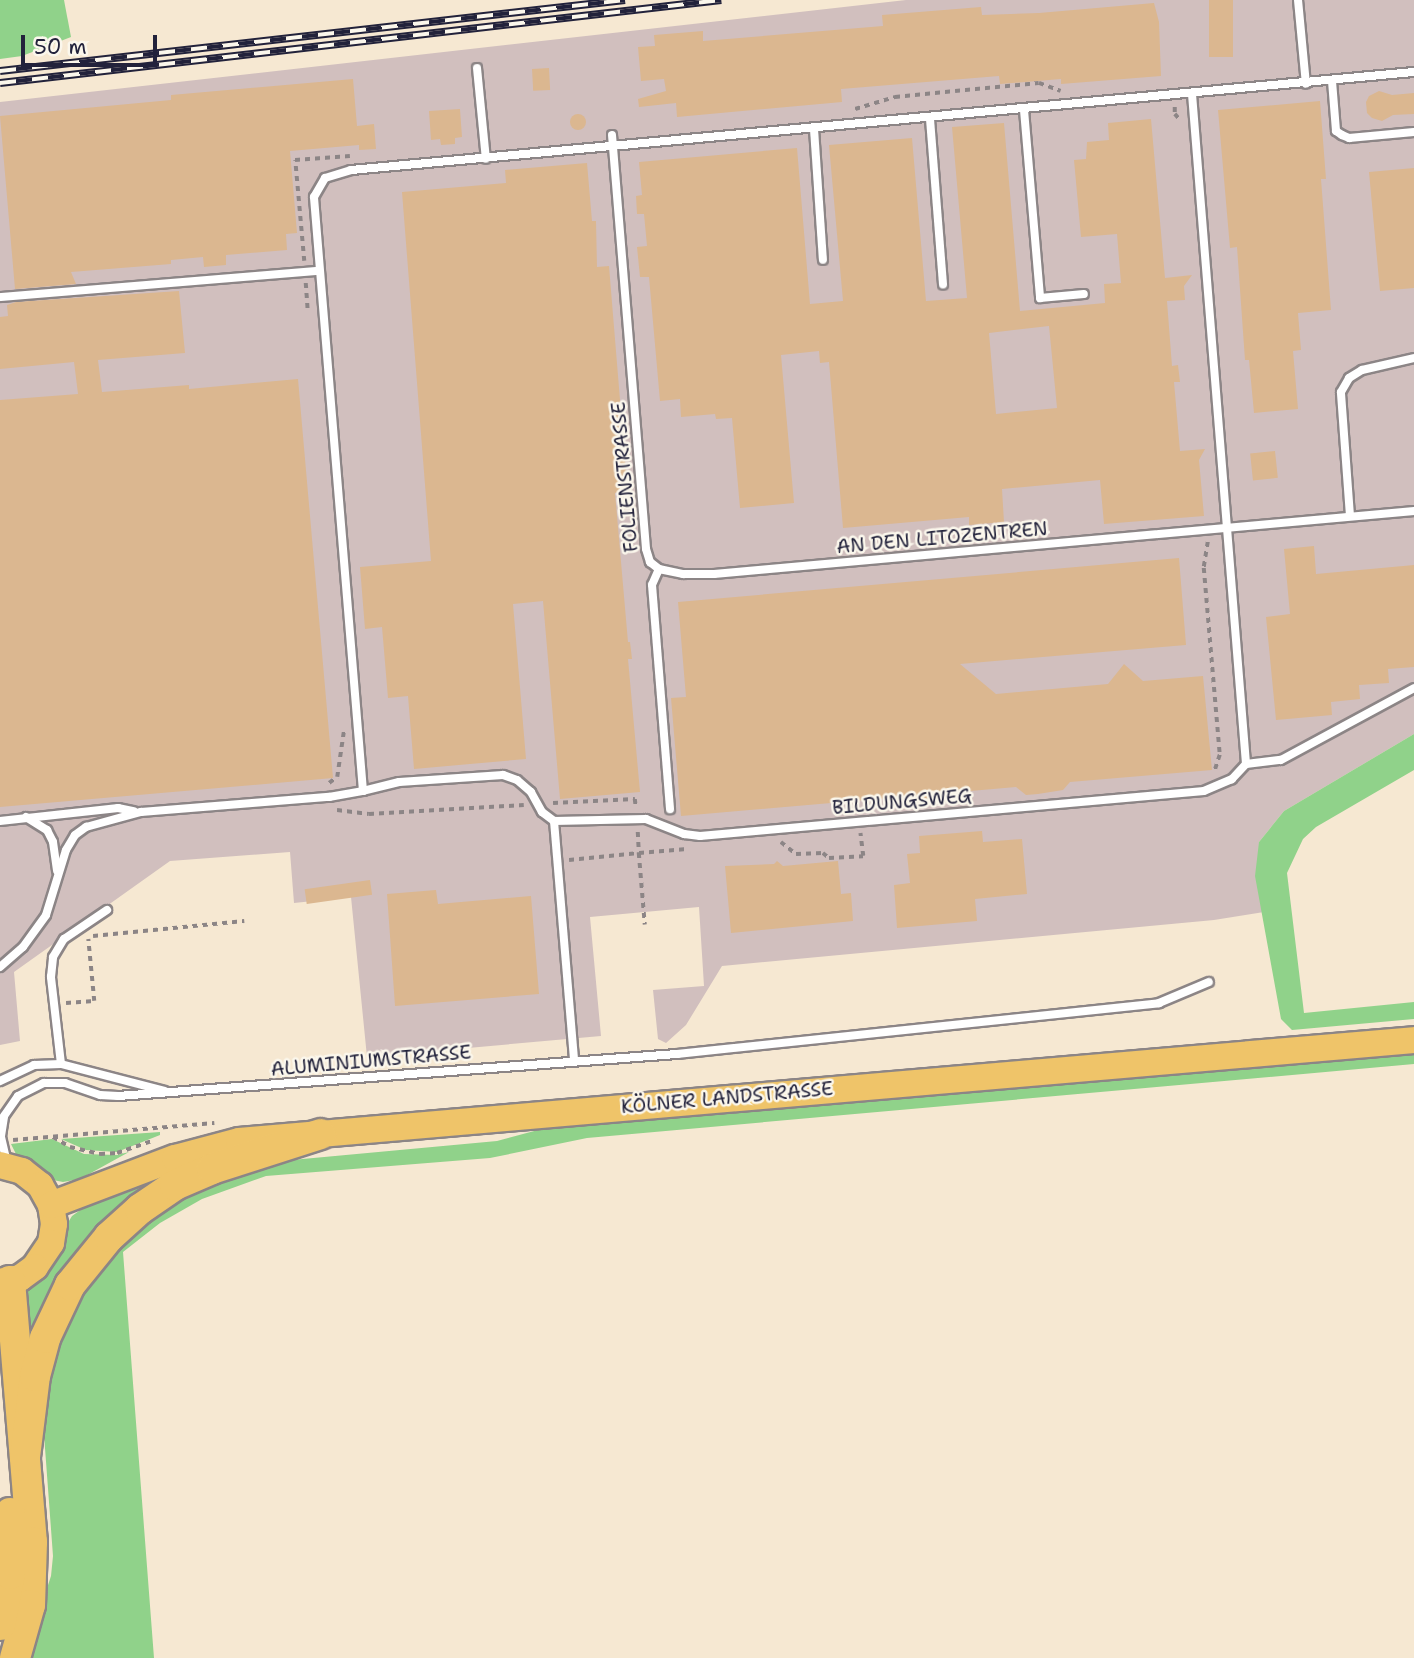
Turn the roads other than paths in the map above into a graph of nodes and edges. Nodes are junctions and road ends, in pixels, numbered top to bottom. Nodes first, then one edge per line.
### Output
1 (1298, 0) edge
2 (477, 68) dead end
3 (1414, 72) edge
4 (1332, 81) junction
5 (1306, 83) junction
6 (1192, 94) junction
7 (1024, 110) junction
8 (930, 119) junction
9 (814, 130) junction
10 (1414, 132) edge
11 (612, 135) dead end
12 (612, 148) junction
13 (486, 159) junction
14 (823, 260) dead end
15 (318, 271) junction
16 (943, 284) dead end
17 (1084, 294) dead end
18 (0, 297) edge
19 (1414, 358) edge
20 (1414, 511) edge
21 (1350, 516) junction
22 (1229, 528) junction
23 (659, 569) junction
24 (1414, 688) edge
25 (1246, 764) junction
26 (363, 791) junction
27 (670, 810) dead end
28 (141, 812) junction
29 (25, 816) junction
30 (0, 821) edge
31 (554, 821) junction
32 (57, 874) junction
33 (107, 910) dead end
34 (0, 967) edge
35 (1209, 982) dead end
36 (1414, 1040) edge
37 (574, 1060) junction
38 (61, 1064) junction
39 (0, 1081) edge
40 (172, 1093) junction
41 (321, 1134) junction
42 (4, 1165) edge
43 (51, 1205) junction
44 (5, 1282) edge
45 (0, 1387) edge
46 (25, 1457) junction
47 (0, 1625) edge
48 (15, 1658) edge

1 - 5 lane
2 - 13 lane
3 - 4 lane
4 - 5 lane
4 - 10 lane
5 - 6 lane
6 - 7 lane
6 - 22 lane
7 - 8 lane
7 - 17 lane
8 - 9 lane
8 - 16 lane
9 - 12 lane
9 - 14 lane
11 - 12 lane, FOLIENSTRASSE
12 - 13 lane
12 - 23 lane, FOLIENSTRASSE
13 - 15 lane
15 - 18 lane
15 - 26 lane
19 - 21 lane
20 - 21 lane, AN DEN LITOZENTREN
21 - 22 lane, AN DEN LITOZENTREN
22 - 23 lane, AN DEN LITOZENTREN
22 - 25 lane
23 - 27 lane, FOLIENSTRASSE
24 - 25 lane
25 - 31 lane, BILDUNGSWEG
26 - 28 lane
26 - 31 lane
28 - 29 lane
28 - 32 lane
29 - 30 lane
29 - 32 lane
31 - 37 lane
32 - 34 lane
33 - 38 lane
35 - 37 lane, ALUMINIUMSTRASSE
36 - 41 main road, KÖLNER LANDSTRASSE
37 - 40 lane, ALUMINIUMSTRASSE
38 - 39 lane, ALUMINIUMSTRASSE
38 - 40 lane, ALUMINIUMSTRASSE
40 - 42 lane, ALUMINIUMSTRASSE
41 - 43 main road, KÖLNER LANDSTRASSE
41 - 46 highway
42 - 43 main road
43 - 44 main road
44 - 46 highway
45 - 47 highway
46 - 48 highway

